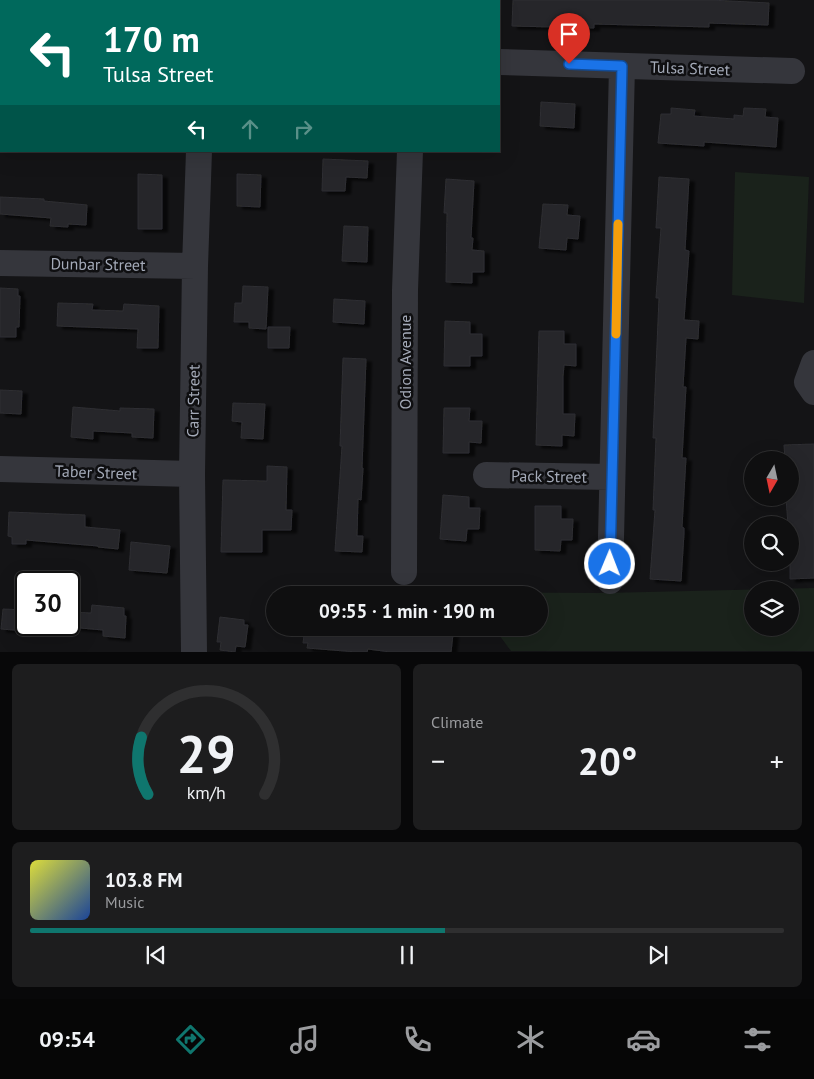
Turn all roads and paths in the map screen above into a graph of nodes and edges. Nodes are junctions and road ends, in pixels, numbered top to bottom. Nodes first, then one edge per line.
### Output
1 (500, 62) edge
2 (622, 66) junction
3 (792, 72) dead end
4 (199, 152) edge
5 (410, 152) edge
6 (0, 263) edge
7 (195, 266) junction
8 (814, 363) edge
9 (814, 392) edge
10 (0, 469) edge
11 (192, 474) junction
12 (486, 475) dead end
13 (612, 478) junction
14 (404, 572) dead end
15 (610, 581) dead end
16 (194, 652) edge

1 - 2 street, Tulsa Street
2 - 3 street, Tulsa Street
2 - 13 street
4 - 7 street, Carr Street
5 - 14 street, Odion Avenue
6 - 7 street, Dunbar Street
7 - 11 street, Carr Street
8 - 9 street
10 - 11 street, Taber Street
11 - 16 street, Carr Street
12 - 13 street, Pack Street
13 - 15 street

